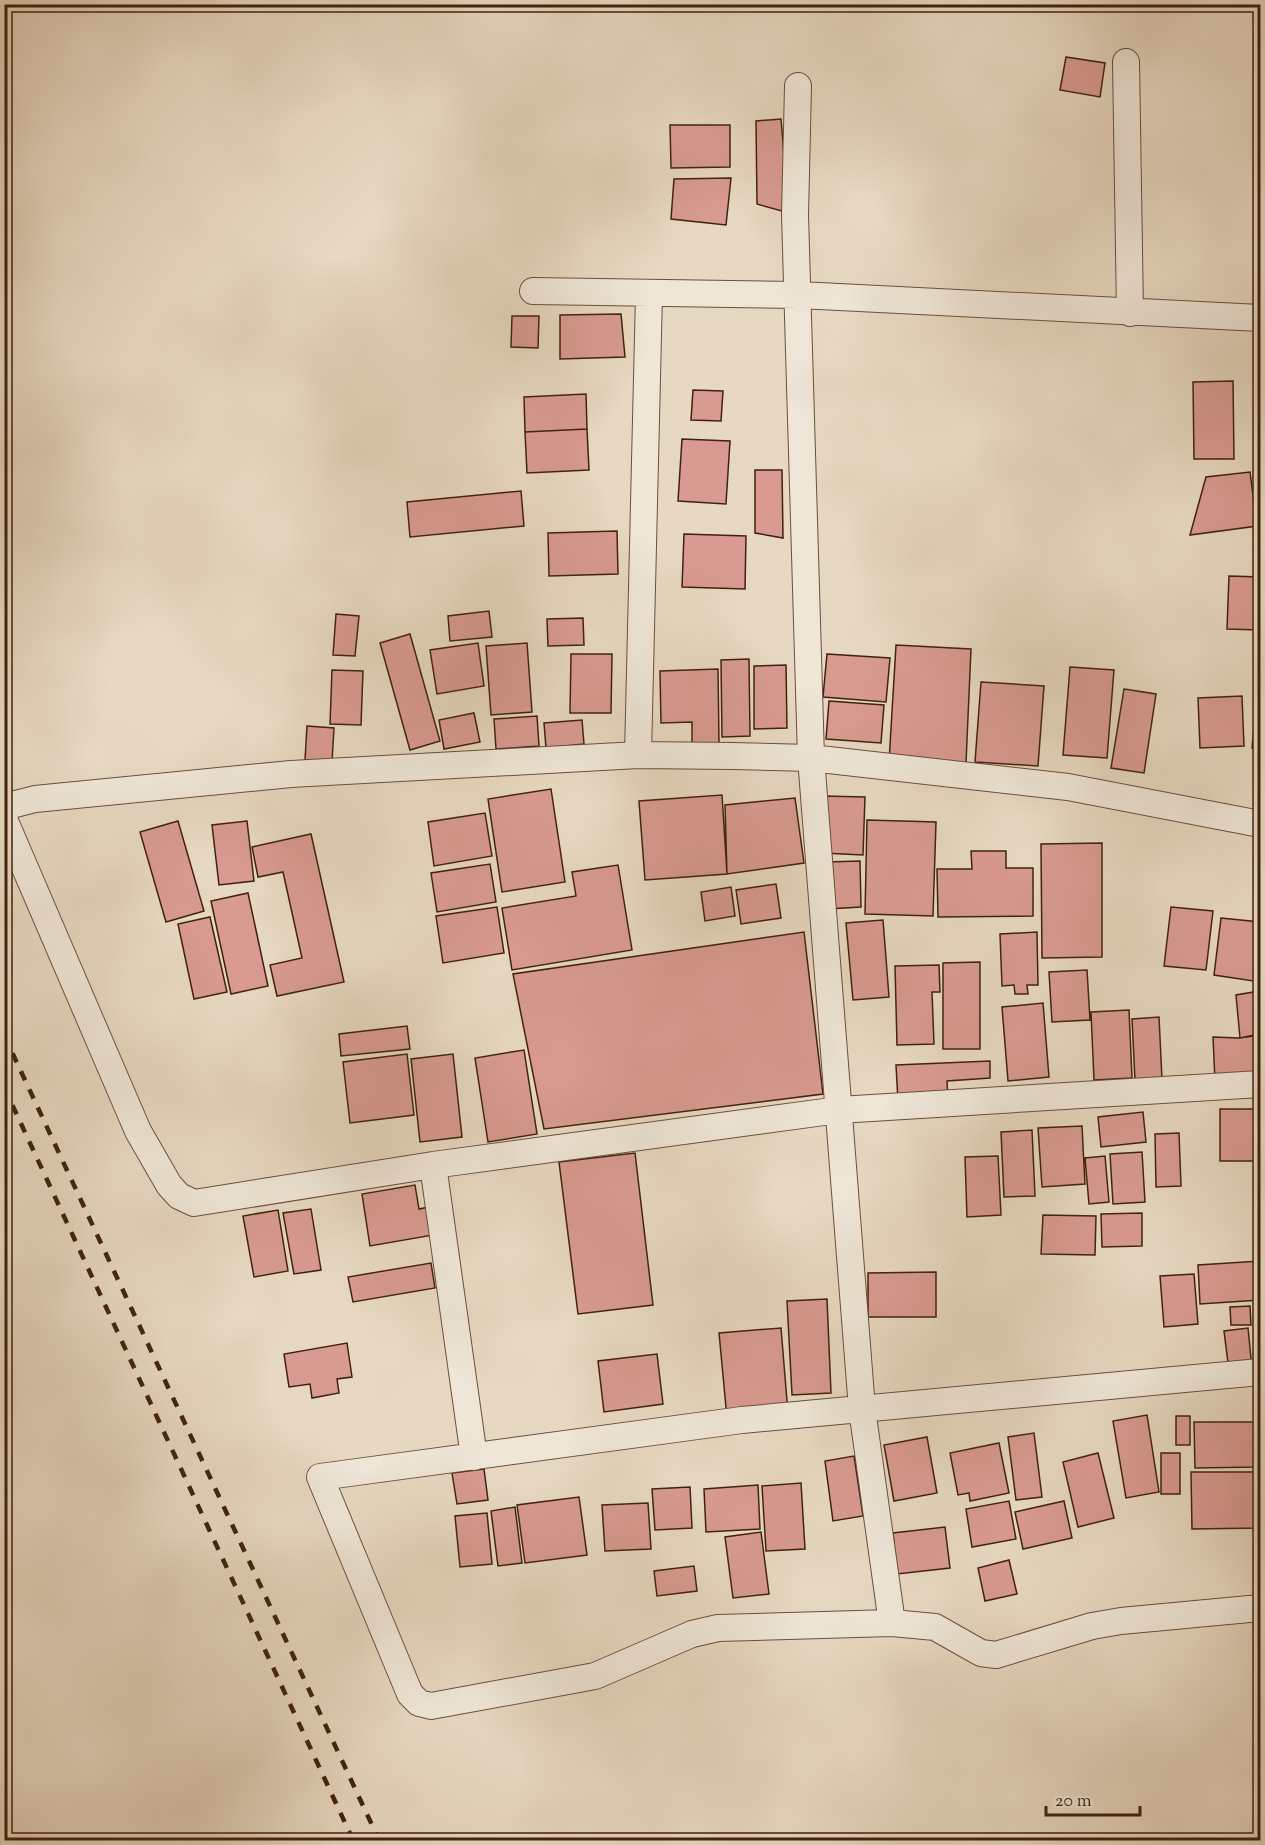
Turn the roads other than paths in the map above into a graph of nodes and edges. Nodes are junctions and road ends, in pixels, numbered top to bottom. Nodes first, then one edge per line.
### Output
1 (1126, 62) dead end
2 (798, 86) dead end
3 (533, 291) dead end
4 (649, 294) junction
5 (799, 295) junction
6 (1130, 313) junction
7 (1260, 318) edge
8 (638, 755) junction
9 (811, 758) junction
10 (4, 807) edge
11 (4, 819) edge
12 (1260, 824) edge
13 (1260, 1084) edge
14 (839, 1110) junction
15 (433, 1165) junction
16 (1260, 1372) edge
17 (862, 1409) junction
18 (474, 1457) junction
19 (1260, 1608) edge
20 (892, 1623) junction

1 - 6 street
2 - 5 street
3 - 4 street
4 - 5 street
4 - 8 street
5 - 6 street
5 - 9 street
6 - 7 street
8 - 9 street
8 - 10 street
9 - 12 street
9 - 14 street
11 - 15 street
13 - 14 street
14 - 15 street
14 - 17 street
15 - 18 street
16 - 17 street
17 - 18 street
17 - 20 street
18 - 20 street
19 - 20 street

